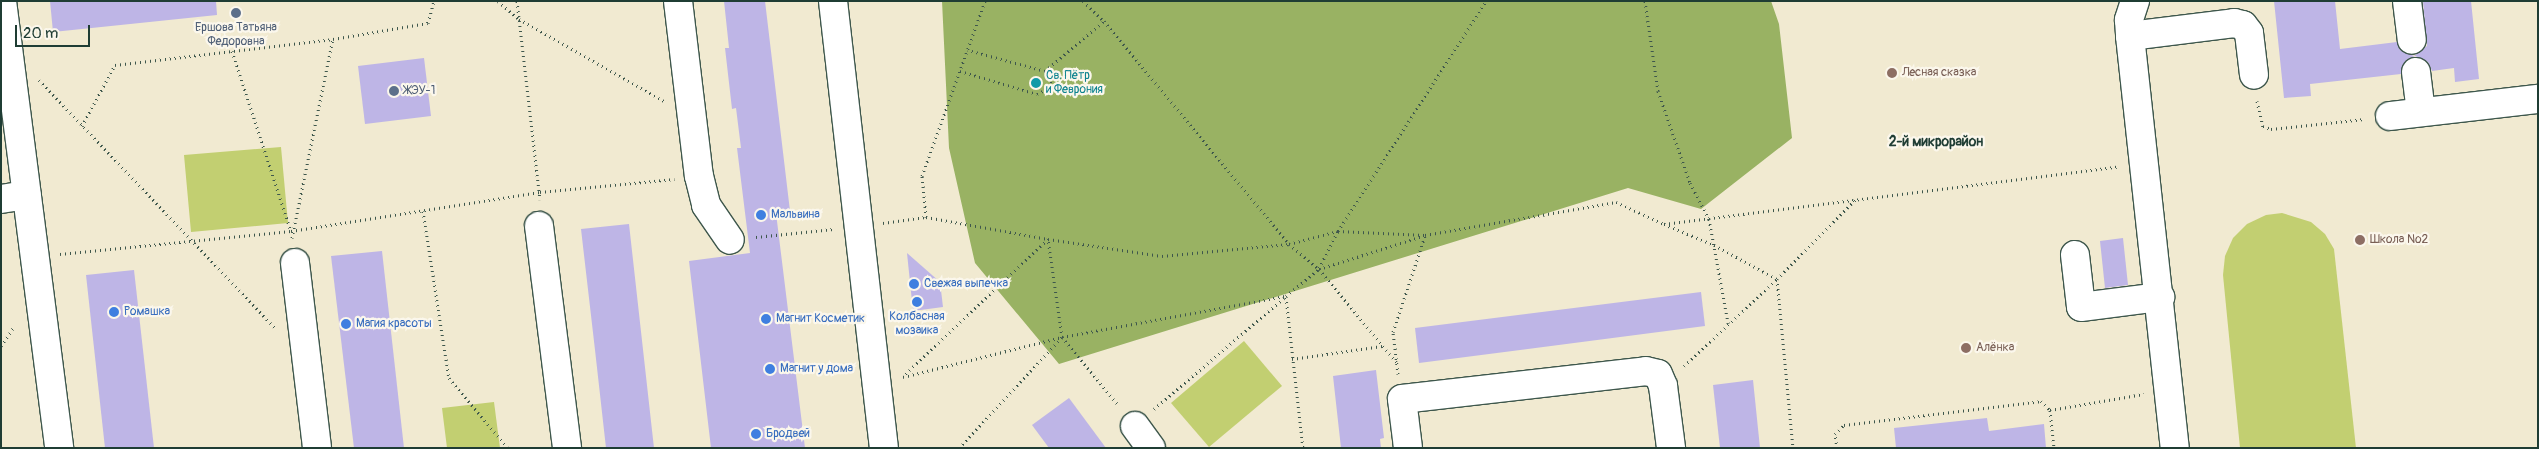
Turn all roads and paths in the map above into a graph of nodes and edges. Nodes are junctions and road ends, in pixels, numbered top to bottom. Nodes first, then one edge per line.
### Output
1 (2, 1) edge
2 (434, 1) edge
3 (498, 1) edge
4 (517, 1) edge
5 (678, 1) edge
6 (833, 1) edge
7 (985, 1) edge
8 (1082, 1) edge
9 (1486, 1) edge
10 (1645, 1) edge
11 (2134, 1) edge
12 (2407, 1) edge
13 (519, 19) junction
14 (1104, 21) junction
15 (2130, 36) junction
16 (333, 39) junction
17 (2412, 40) dead end
18 (968, 50) junction
19 (232, 51) junction
20 (960, 71) junction
21 (1046, 71) junction
22 (2416, 72) dead end
23 (2254, 75) joint
24 (54, 97) dead end
25 (2538, 99) edge
26 (2421, 112) junction
27 (2390, 116) joint
28 (692, 117) junction
29 (82, 126) junction
30 (2124, 166) dead end
31 (699, 176) junction
32 (540, 192) junction
33 (14, 197) edge
34 (1857, 197) junction
35 (423, 211) junction
36 (926, 217) junction
37 (1709, 219) junction
38 (880, 223) dead end
39 (1664, 224) junction
40 (539, 226) joint
41 (834, 229) dead end
42 (1338, 231) junction
43 (291, 232) junction
44 (1425, 235) junction
45 (1048, 239) junction
46 (192, 240) junction
47 (730, 240) joint
48 (1290, 244) junction
49 (1714, 245) junction
50 (77, 253) dead end
51 (2075, 255) dead end
52 (295, 263) joint
53 (1318, 269) junction
54 (1777, 279) junction
55 (1286, 296) junction
56 (2160, 297) junction
57 (1728, 323) junction
58 (14, 327) dead end
59 (279, 332) dead end
60 (1062, 337) junction
61 (1, 346) edge
62 (1382, 346) junction
63 (1292, 360) junction
64 (1664, 386) junction
65 (2169, 390) junction
66 (2050, 410) junction
67 (1135, 426) junction
68 (59, 448) edge
69 (317, 448) edge
70 (508, 448) edge
71 (566, 448) edge
72 (884, 448) edge
73 (959, 448) edge
74 (1151, 448) edge
75 (1303, 448) edge
76 (1408, 448) edge
77 (1672, 448) edge
78 (1794, 448) edge
79 (1837, 448) edge
80 (2054, 448) edge
81 (2174, 448) edge

1 - 33 street
2 - 16 path
3 - 13 path
4 - 13 path
5 - 28 street
6 - 72 street
7 - 18 path
8 - 14 path
9 - 42 path
10 - 37 path
11 - 15 street
12 - 17 street
13 - 28 path
13 - 32 path
14 - 21 path
14 - 48 path
15 - 23 street
15 - 56 street
16 - 19 path
16 - 43 path
18 - 20 path
18 - 21 path
19 - 29 path
19 - 43 path
20 - 21 path
20 - 36 path
22 - 26 street
23 - 27 path
24 - 29 path
25 - 26 street
26 - 27 street
28 - 31 street
29 - 46 path
30 - 34 path
31 - 32 path
31 - 47 street
32 - 35 path
32 - 40 path
33 - 68 street
34 - 37 path
34 - 54 path
35 - 43 path
35 - 70 path
36 - 38 path
36 - 45 path
37 - 39 path
37 - 49 path
39 - 44 path
39 - 49 path
40 - 71 street
41 - 47 path
42 - 44 path
42 - 48 path
42 - 53 path
43 - 46 path
43 - 52 path
44 - 53 path
44 - 62 path
45 - 48 path
45 - 60 path
45 - 60 path
46 - 50 path
46 - 59 path
48 - 53 path
49 - 54 path
49 - 57 path
51 - 56 street
52 - 69 street
53 - 55 path
53 - 62 path
54 - 57 path
54 - 78 path
55 - 60 path
55 - 63 path
55 - 67 path
56 - 65 street
57 - 64 path
58 - 61 path
60 - 67 path
60 - 73 path
62 - 63 path
63 - 75 path
64 - 76 street
64 - 77 street
65 - 66 path
65 - 81 street
66 - 79 path
66 - 80 path
67 - 74 street

